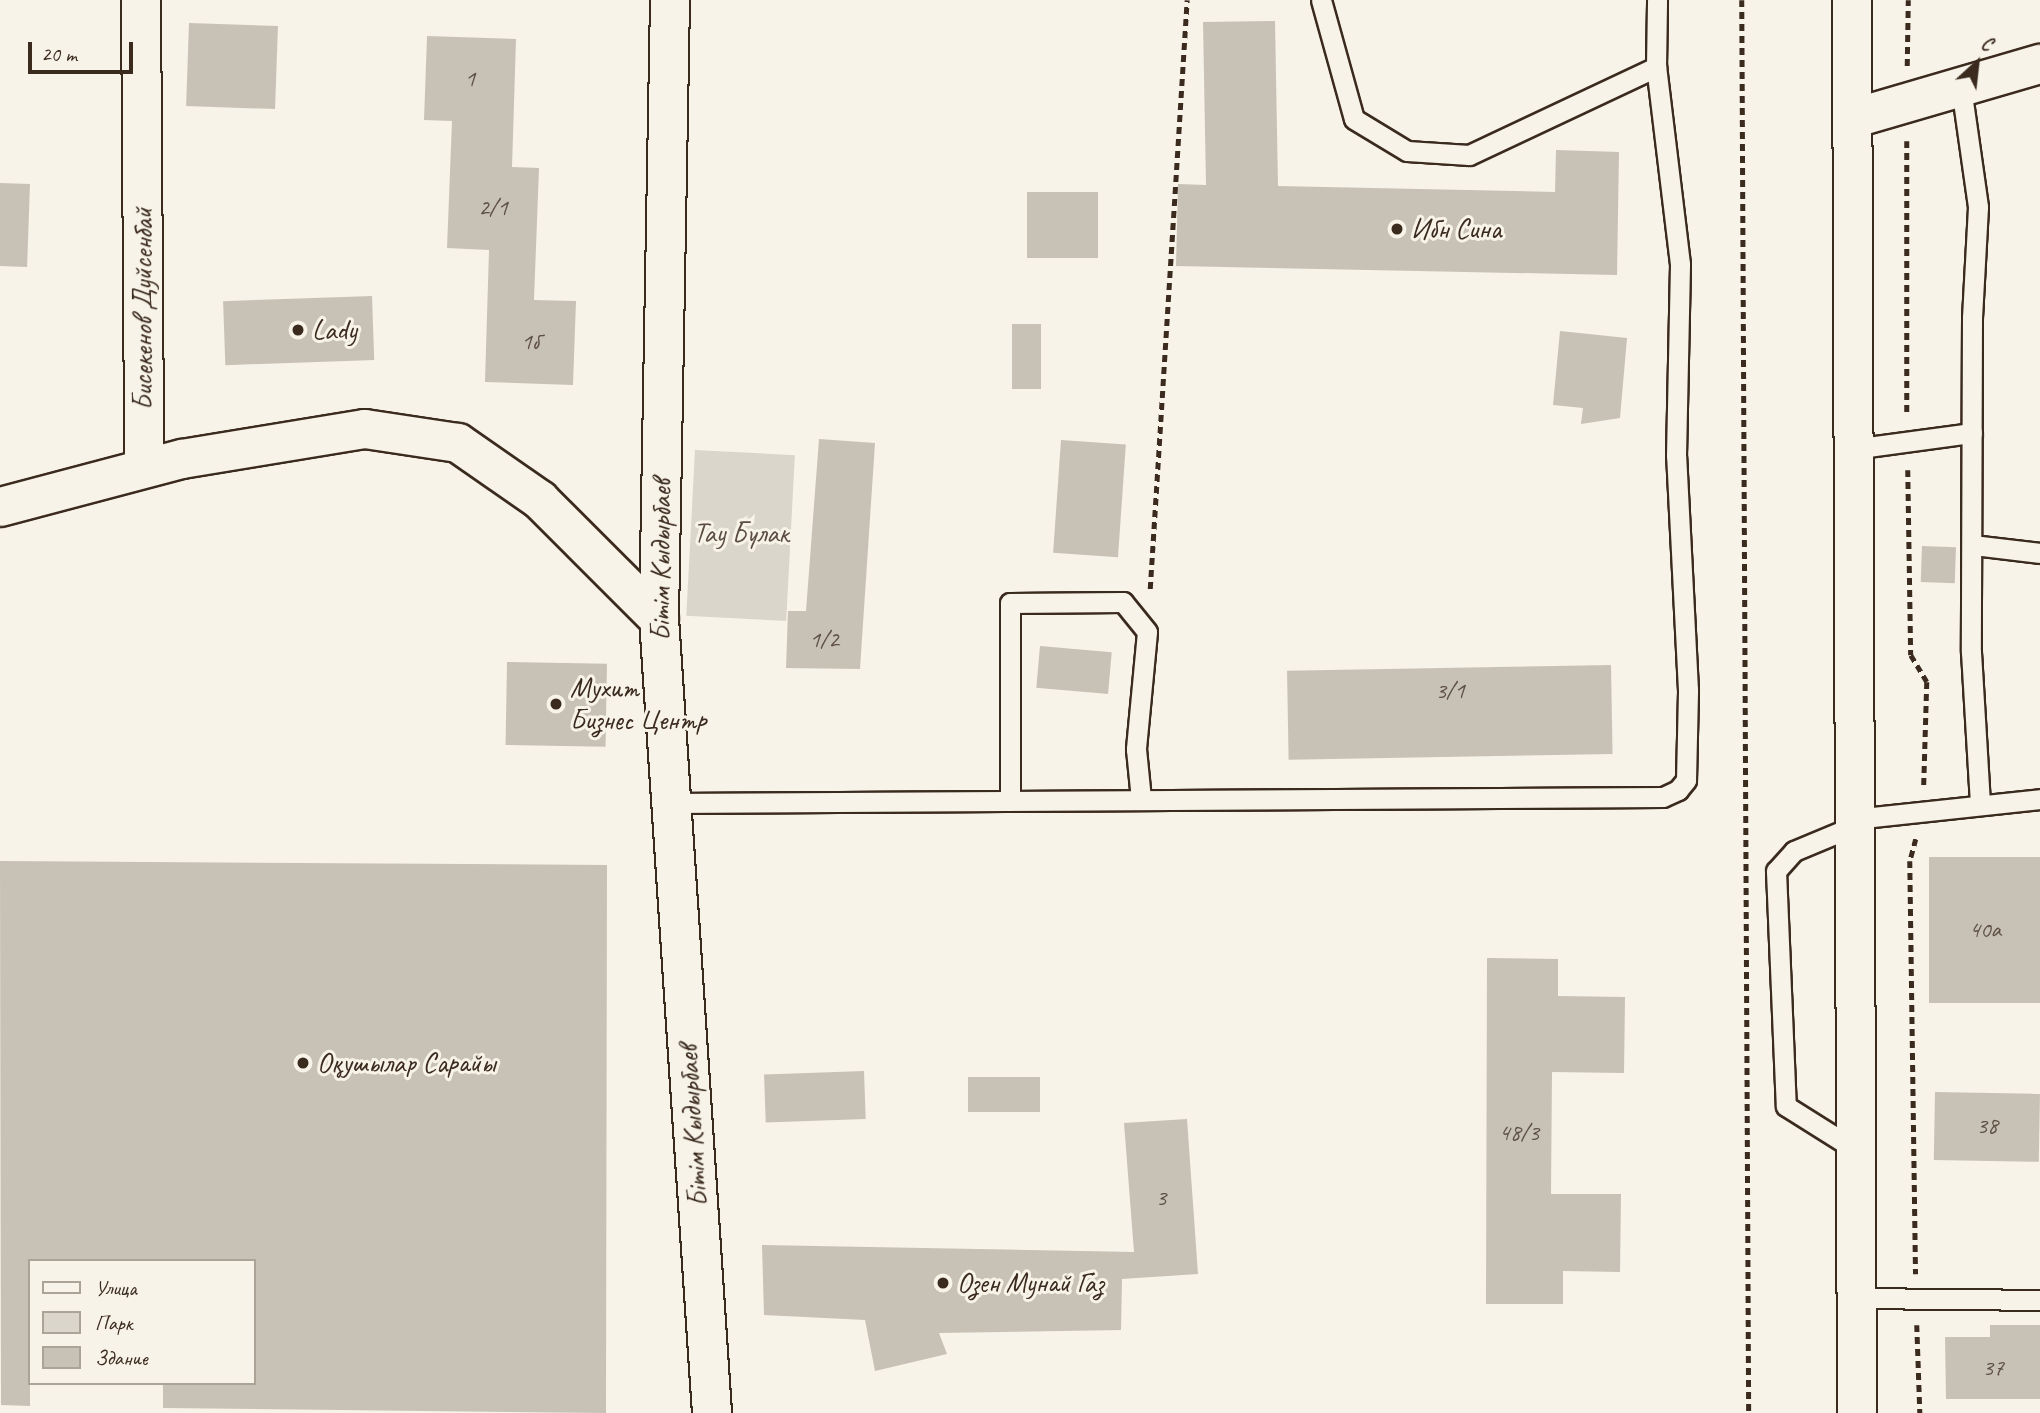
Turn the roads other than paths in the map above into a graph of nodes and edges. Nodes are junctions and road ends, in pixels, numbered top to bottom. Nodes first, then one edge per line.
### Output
1 (141, 0) edge
2 (670, 0) edge
3 (1321, 0) edge
4 (1657, 0) edge
5 (1852, 0) edge
6 (2040, 64) edge
7 (1656, 67) junction
8 (1961, 87) junction
9 (1855, 118) junction
10 (1972, 433) junction
11 (1853, 449) junction
12 (144, 468) junction
13 (0, 506) edge
14 (1973, 545) junction
15 (2040, 553) edge
16 (659, 619) junction
17 (1141, 799) junction
18 (2040, 799) edge
19 (1010, 800) junction
20 (671, 803) junction
21 (1980, 805) junction
22 (1854, 822) junction
23 (1856, 1150) junction
24 (1856, 1298) junction
25 (2040, 1300) edge
26 (712, 1413) edge
27 (1857, 1413) edge

1 - 12 street, Бисекенов Дуйсенбай
2 - 16 street, Бiтiм Кыдырбаев
3 - 7 lane
4 - 7 lane
5 - 9 street
6 - 8 street
7 - 17 lane
8 - 9 street
8 - 10 lane
9 - 11 street
10 - 11 lane
10 - 14 lane
11 - 22 street
12 - 13 street
12 - 16 street
14 - 15 lane
14 - 21 lane
16 - 20 street, Бiтiм Кыдырбаев
17 - 19 lane
17 - 19 lane
18 - 21 lane
19 - 20 lane
20 - 26 street, Бiтiм Кыдырбаев
21 - 22 lane
22 - 23 street
22 - 23 lane
23 - 24 street
24 - 25 lane
24 - 27 street

